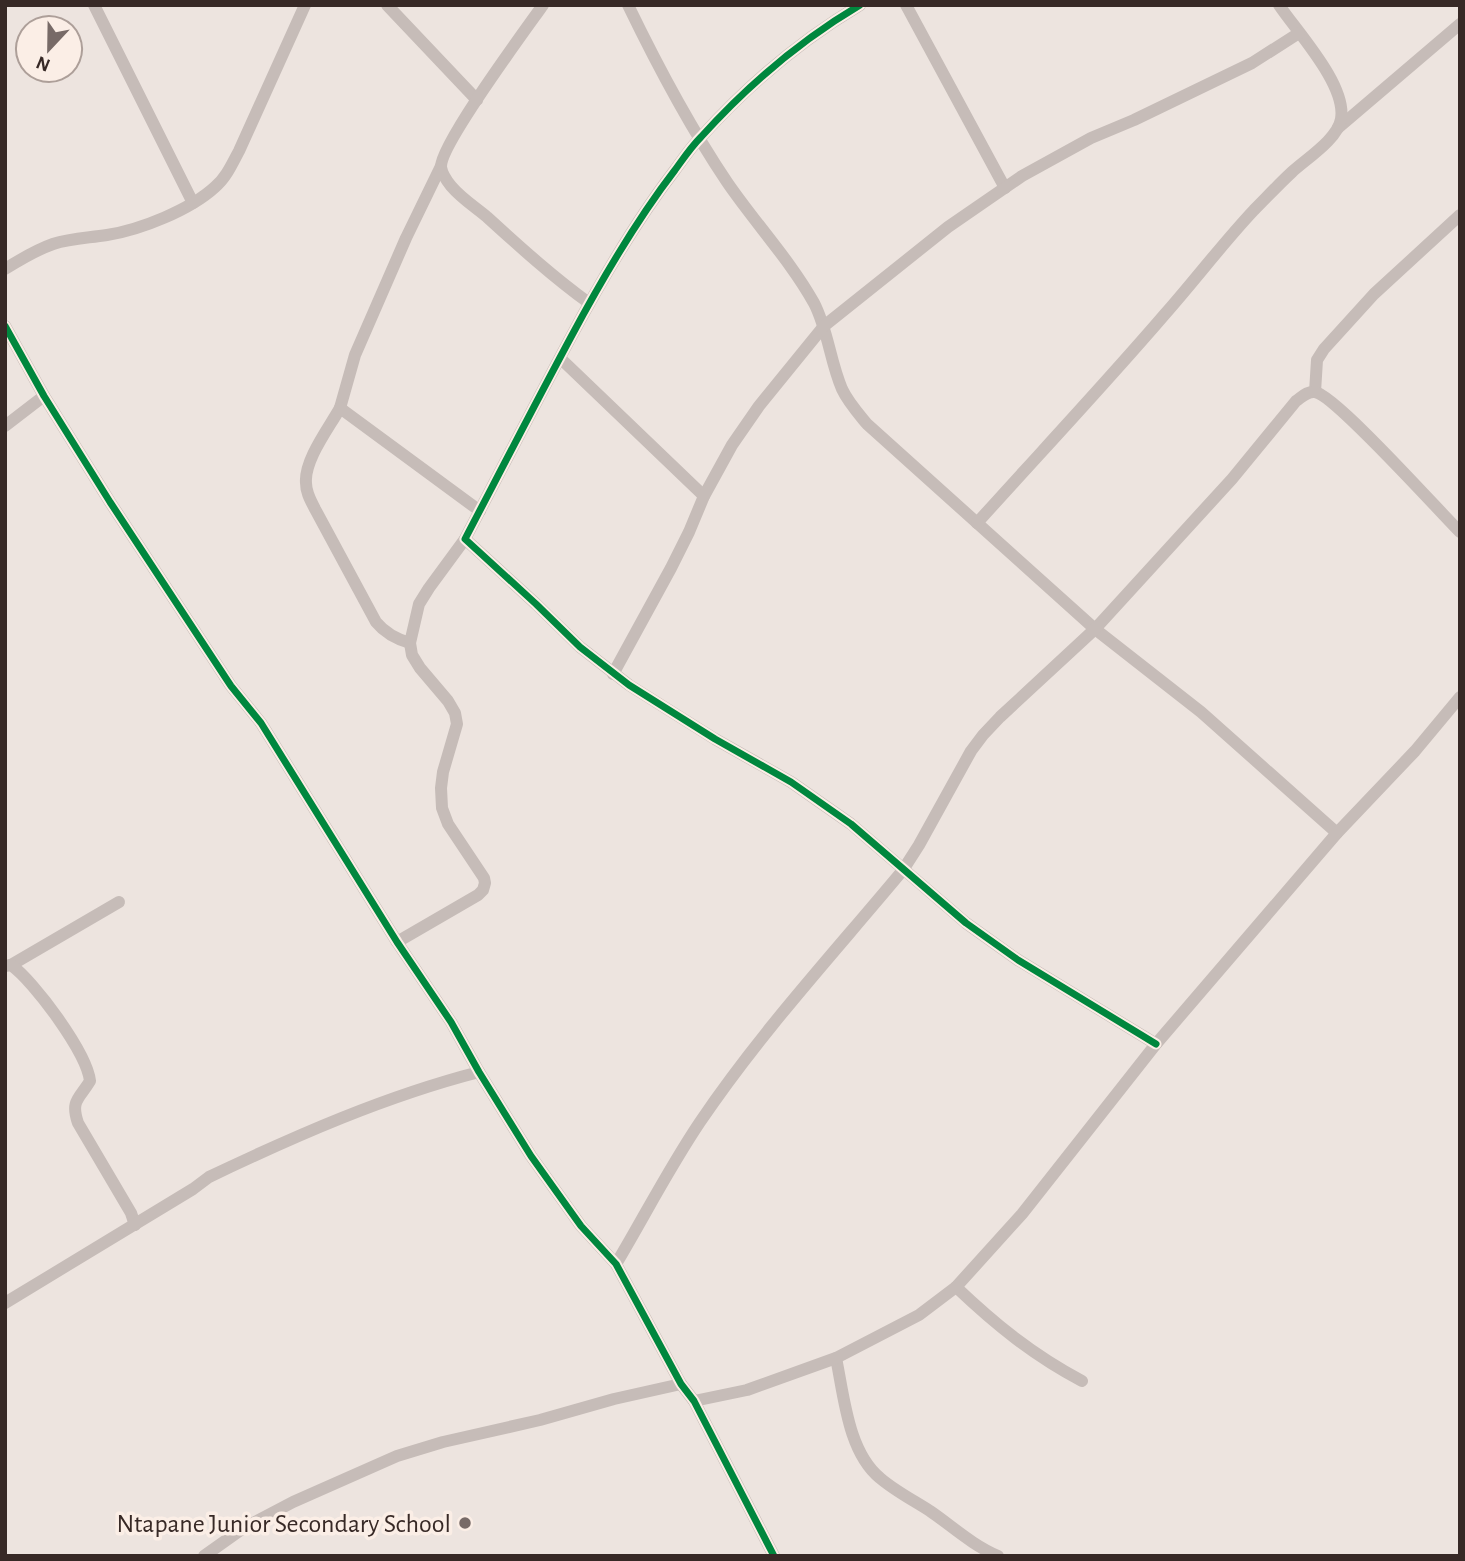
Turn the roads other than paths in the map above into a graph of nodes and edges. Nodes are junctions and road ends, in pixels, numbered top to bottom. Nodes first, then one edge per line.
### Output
1 (94, 5) edge
2 (305, 5) edge
3 (387, 5) edge
4 (543, 5) edge
5 (628, 5) edge
6 (860, 5) edge
7 (906, 5) edge
8 (1279, 5) edge
9 (1459, 26) edge
10 (1299, 33) junction
11 (477, 100) junction
12 (1338, 128) junction
13 (699, 138) junction
14 (441, 166) junction
15 (1005, 188) junction
16 (193, 203) junction
17 (1460, 215) edge
18 (5, 269) edge
19 (589, 303) junction
20 (5, 326) edge
21 (824, 326) junction
22 (560, 358) junction
23 (1315, 392) junction
24 (44, 396) junction
25 (340, 408) junction
26 (5, 426) edge
27 (704, 496) junction
28 (480, 511) junction
29 (977, 523) junction
30 (1460, 532) edge
31 (465, 539) junction
32 (1096, 629) junction
33 (410, 643) junction
34 (614, 674) junction
35 (1460, 697) edge
36 (1337, 833) junction
37 (903, 870) junction
38 (119, 902) dead end
39 (397, 942) junction
40 (8, 965) edge
41 (1156, 1044) junction
42 (479, 1072) junction
43 (135, 1225) junction
44 (616, 1264) junction
45 (956, 1287) junction
46 (5, 1303) edge
47 (836, 1357) junction
48 (1082, 1381) dead end
49 (681, 1384) junction
50 (694, 1401) junction
51 (204, 1556) edge
52 (774, 1556) edge
53 (998, 1556) edge

1 - 16 street
2 - 16 street
3 - 11 street
4 - 11 street
5 - 13 street
6 - 13 street
7 - 15 street
8 - 10 street
9 - 12 street
10 - 12 street
10 - 15 street
11 - 14 street
12 - 29 street
13 - 19 street
13 - 21 street
14 - 19 street
14 - 25 street
15 - 21 street
16 - 18 street
17 - 23 street
19 - 22 street
20 - 24 street
21 - 27 street
21 - 29 street
22 - 27 street
22 - 28 street
23 - 30 street
23 - 32 street
24 - 26 street
24 - 39 street
25 - 28 street
25 - 33 street
27 - 34 street
28 - 31 street
29 - 32 street
31 - 33 street
31 - 34 street
32 - 36 street
32 - 37 street
33 - 39 street
34 - 37 street
35 - 36 street
36 - 41 street
37 - 41 street
37 - 44 street
38 - 40 street
39 - 42 street
40 - 43 street
41 - 45 street
42 - 43 street
42 - 44 street
43 - 46 street
44 - 49 street
45 - 47 street
45 - 48 street
47 - 50 street
47 - 53 street
49 - 50 street
49 - 51 street
50 - 52 street

